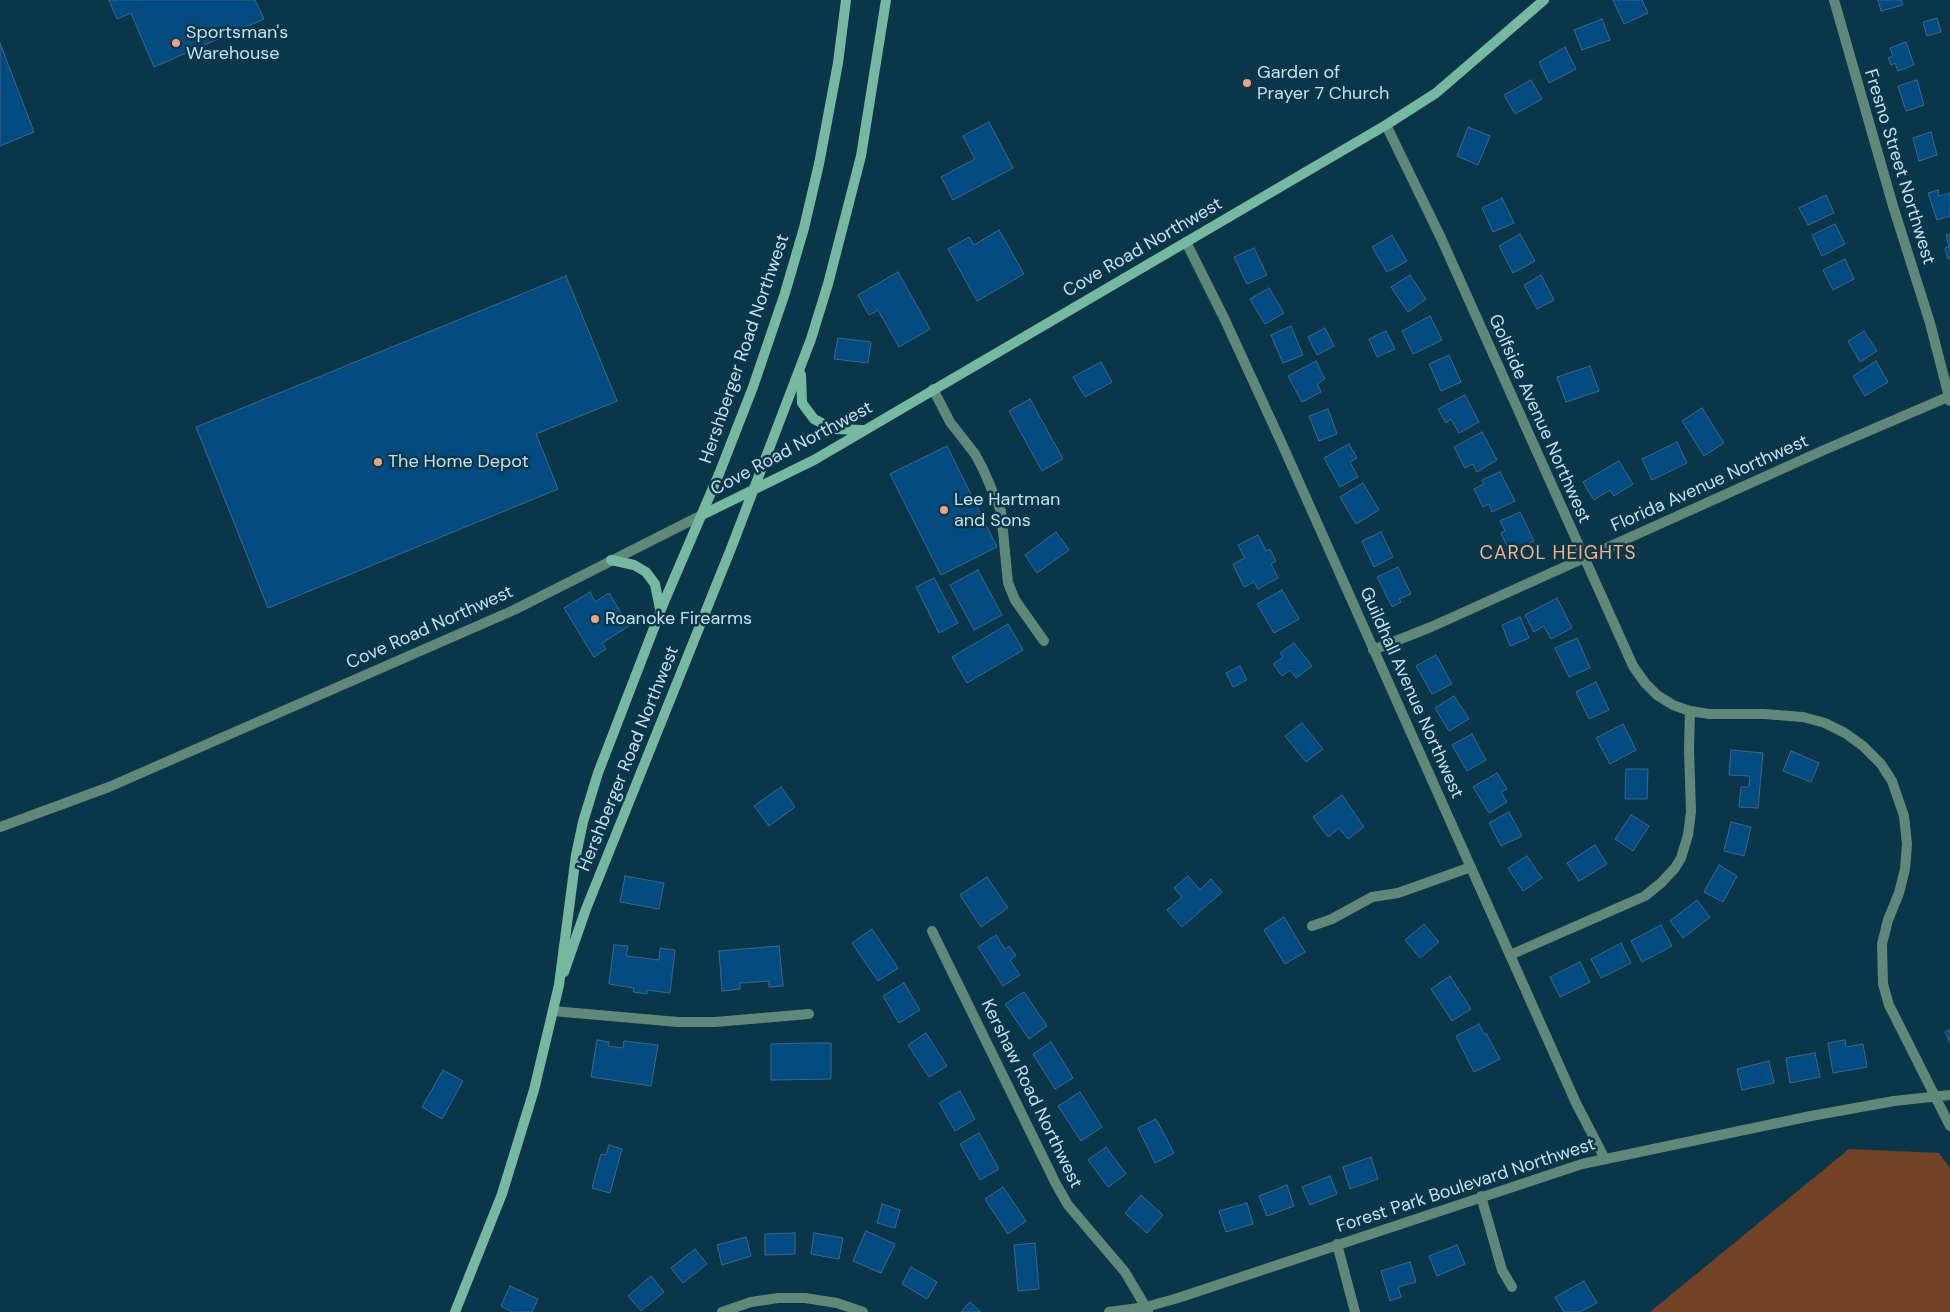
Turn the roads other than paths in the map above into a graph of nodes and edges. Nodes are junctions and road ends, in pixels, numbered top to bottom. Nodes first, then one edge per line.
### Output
1 (846, 0) edge
2 (886, 0) edge
3 (1544, 0) edge
4 (1834, 0) edge
5 (1386, 126) junction
6 (1186, 242) junction
7 (802, 362) junction
8 (933, 389) junction
9 (1950, 398) edge
10 (864, 430) junction
11 (754, 490) junction
12 (702, 515) junction
13 (1584, 558) junction
14 (611, 560) junction
15 (660, 612) junction
16 (1044, 641) dead end
17 (1373, 650) junction
18 (1690, 711) junction
19 (0, 828) edge
20 (1471, 867) junction
21 (1312, 926) dead end
22 (932, 931) dead end
23 (1510, 955) junction
24 (559, 985) junction
25 (553, 1011) junction
26 (809, 1014) dead end
27 (1950, 1095) edge
28 (1935, 1097) junction
29 (1950, 1126) edge
30 (1605, 1159) junction
31 (1481, 1196) junction
32 (1337, 1244) junction
33 (1512, 1287) dead end
34 (1147, 1309) edge
35 (455, 1312) edge
36 (722, 1312) edge
37 (863, 1312) edge
38 (1109, 1312) edge
39 (1355, 1312) edge

1 - 12 main road, Hershberger Road Northwest
2 - 7 main road, Hershberger Road Northwest
3 - 5 main road, Cove Road Northwest
4 - 9 street, Fresno Street Northwest
5 - 6 main road, Cove Road Northwest
5 - 13 street, Golfside Avenue Northwest
6 - 8 main road, Cove Road Northwest
6 - 17 street, Guildhall Avenue Northwest
7 - 10 main road
7 - 11 main road, Hershberger Road Northwest
8 - 10 main road, Cove Road Northwest
8 - 16 street
9 - 13 street, Florida Avenue Northwest
10 - 11 main road, Cove Road Northwest
11 - 12 main road, Cove Road Northwest
11 - 24 main road, Hershberger Road Northwest
12 - 14 street, Cove Road Northwest
12 - 15 main road, Hershberger Road Northwest
13 - 17 street, Florida Avenue Northwest
13 - 18 street, Golfside Avenue Northwest
14 - 15 main road
14 - 19 street, Cove Road Northwest
15 - 24 main road, Hershberger Road Northwest
17 - 20 street, Guildhall Avenue Northwest
18 - 23 street
18 - 28 street, Golfside Avenue Northwest
20 - 21 street
20 - 23 street, Guildhall Avenue Northwest
22 - 34 street, Kershaw Road Northwest
23 - 30 street, Guildhall Avenue Northwest
24 - 25 main road, Hershberger Road Northwest
25 - 26 street
25 - 35 main road, Hershberger Road Northwest
27 - 28 street, Forest Park Boulevard Northwest
28 - 29 street, Golfside Avenue Northwest
28 - 30 street, Forest Park Boulevard Northwest
30 - 31 street, Forest Park Boulevard Northwest
31 - 32 street, Forest Park Boulevard Northwest
31 - 33 street
32 - 34 street, Forest Park Boulevard Northwest
32 - 39 street
34 - 38 street, Forest Park Boulevard Northwest
36 - 37 street

